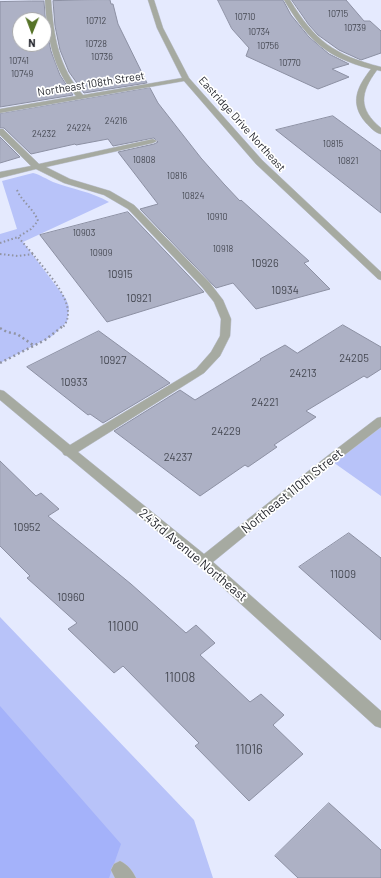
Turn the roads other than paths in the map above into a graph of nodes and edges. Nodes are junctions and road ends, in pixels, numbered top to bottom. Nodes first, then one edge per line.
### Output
1 (48, 0) edge
2 (151, 0) edge
3 (287, 0) edge
4 (378, 69) edge
5 (186, 79) junction
6 (80, 96) junction
7 (0, 111) edge
8 (0, 131) edge
9 (381, 132) edge
10 (153, 141) dead end
11 (36, 166) junction
12 (0, 175) edge
13 (381, 277) edge
14 (0, 394) edge
15 (381, 421) edge
16 (68, 452) junction
17 (204, 562) junction
18 (381, 721) edge

1 - 6 street
2 - 5 street, Eastridge Drive Northeast
3 - 4 street
4 - 9 street
5 - 6 street, Northeast 108th Street
5 - 13 street, Eastridge Drive Northeast
6 - 7 street, Northeast 108th Street
8 - 11 street
10 - 11 street
11 - 12 street
11 - 16 street
14 - 16 street, 243rd Avenue Northeast
15 - 17 street, Northeast 110th Street
16 - 17 street, 243rd Avenue Northeast
17 - 18 street, 243rd Avenue Northeast

